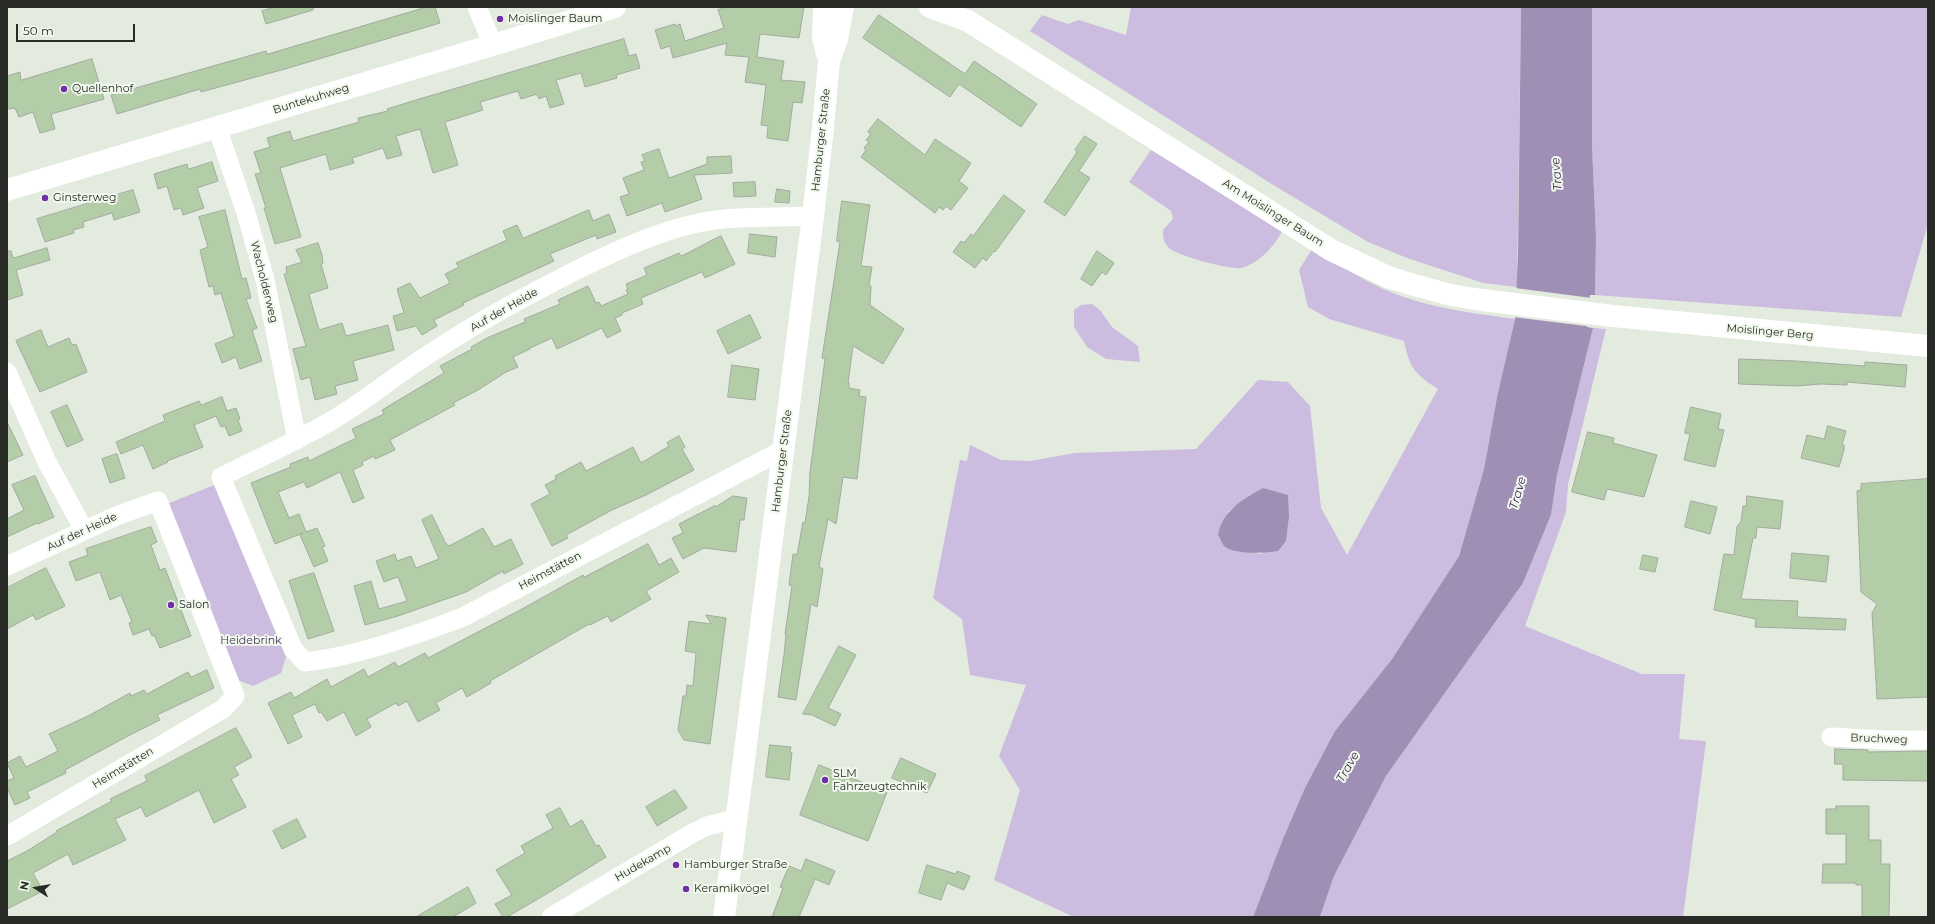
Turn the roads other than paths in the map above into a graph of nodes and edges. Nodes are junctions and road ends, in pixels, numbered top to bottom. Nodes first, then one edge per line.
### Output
1 (477, 7) edge
2 (615, 7) edge
3 (824, 7) edge
4 (843, 7) edge
5 (930, 7) edge
6 (961, 14) edge
7 (493, 45) junction
8 (829, 61) junction
9 (217, 127) junction
10 (7, 190) edge
11 (813, 216) junction
12 (1613, 316) joint
13 (1928, 346) edge
14 (7, 372) edge
15 (298, 440) junction
16 (783, 450) junction
17 (84, 530) junction
18 (7, 566) edge
19 (305, 662) joint
20 (235, 696) joint
21 (1831, 737) dead end
22 (1928, 740) edge
23 (738, 818) junction
24 (7, 836) edge
25 (551, 917) edge
26 (724, 917) edge

1 - 7 street
2 - 7 main road, Buntekuhweg
3 - 8 main road
4 - 8 main road, Hamburger Straße
5 - 6 main road, Am Moislinger Baum
6 - 12 main road, Am Moislinger Baum
7 - 9 main road, Buntekuhweg
8 - 11 main road, Hamburger Straße
9 - 10 main road, Buntekuhweg
9 - 15 street, Wacholderweg
11 - 15 street, Auf der Heide
11 - 16 main road, Hamburger Straße
12 - 13 main road, Moislinger Berg
14 - 17 street
15 - 19 street, Auf der Heide
16 - 19 street, Heimstätten
16 - 23 main road, Hamburger Straße
17 - 18 street, Auf der Heide
17 - 20 street, Auf der Heide
20 - 24 street, Heimstätten
21 - 22 street, Bruchweg
23 - 25 street, Hudekamp
23 - 26 main road, Hamburger Straße

